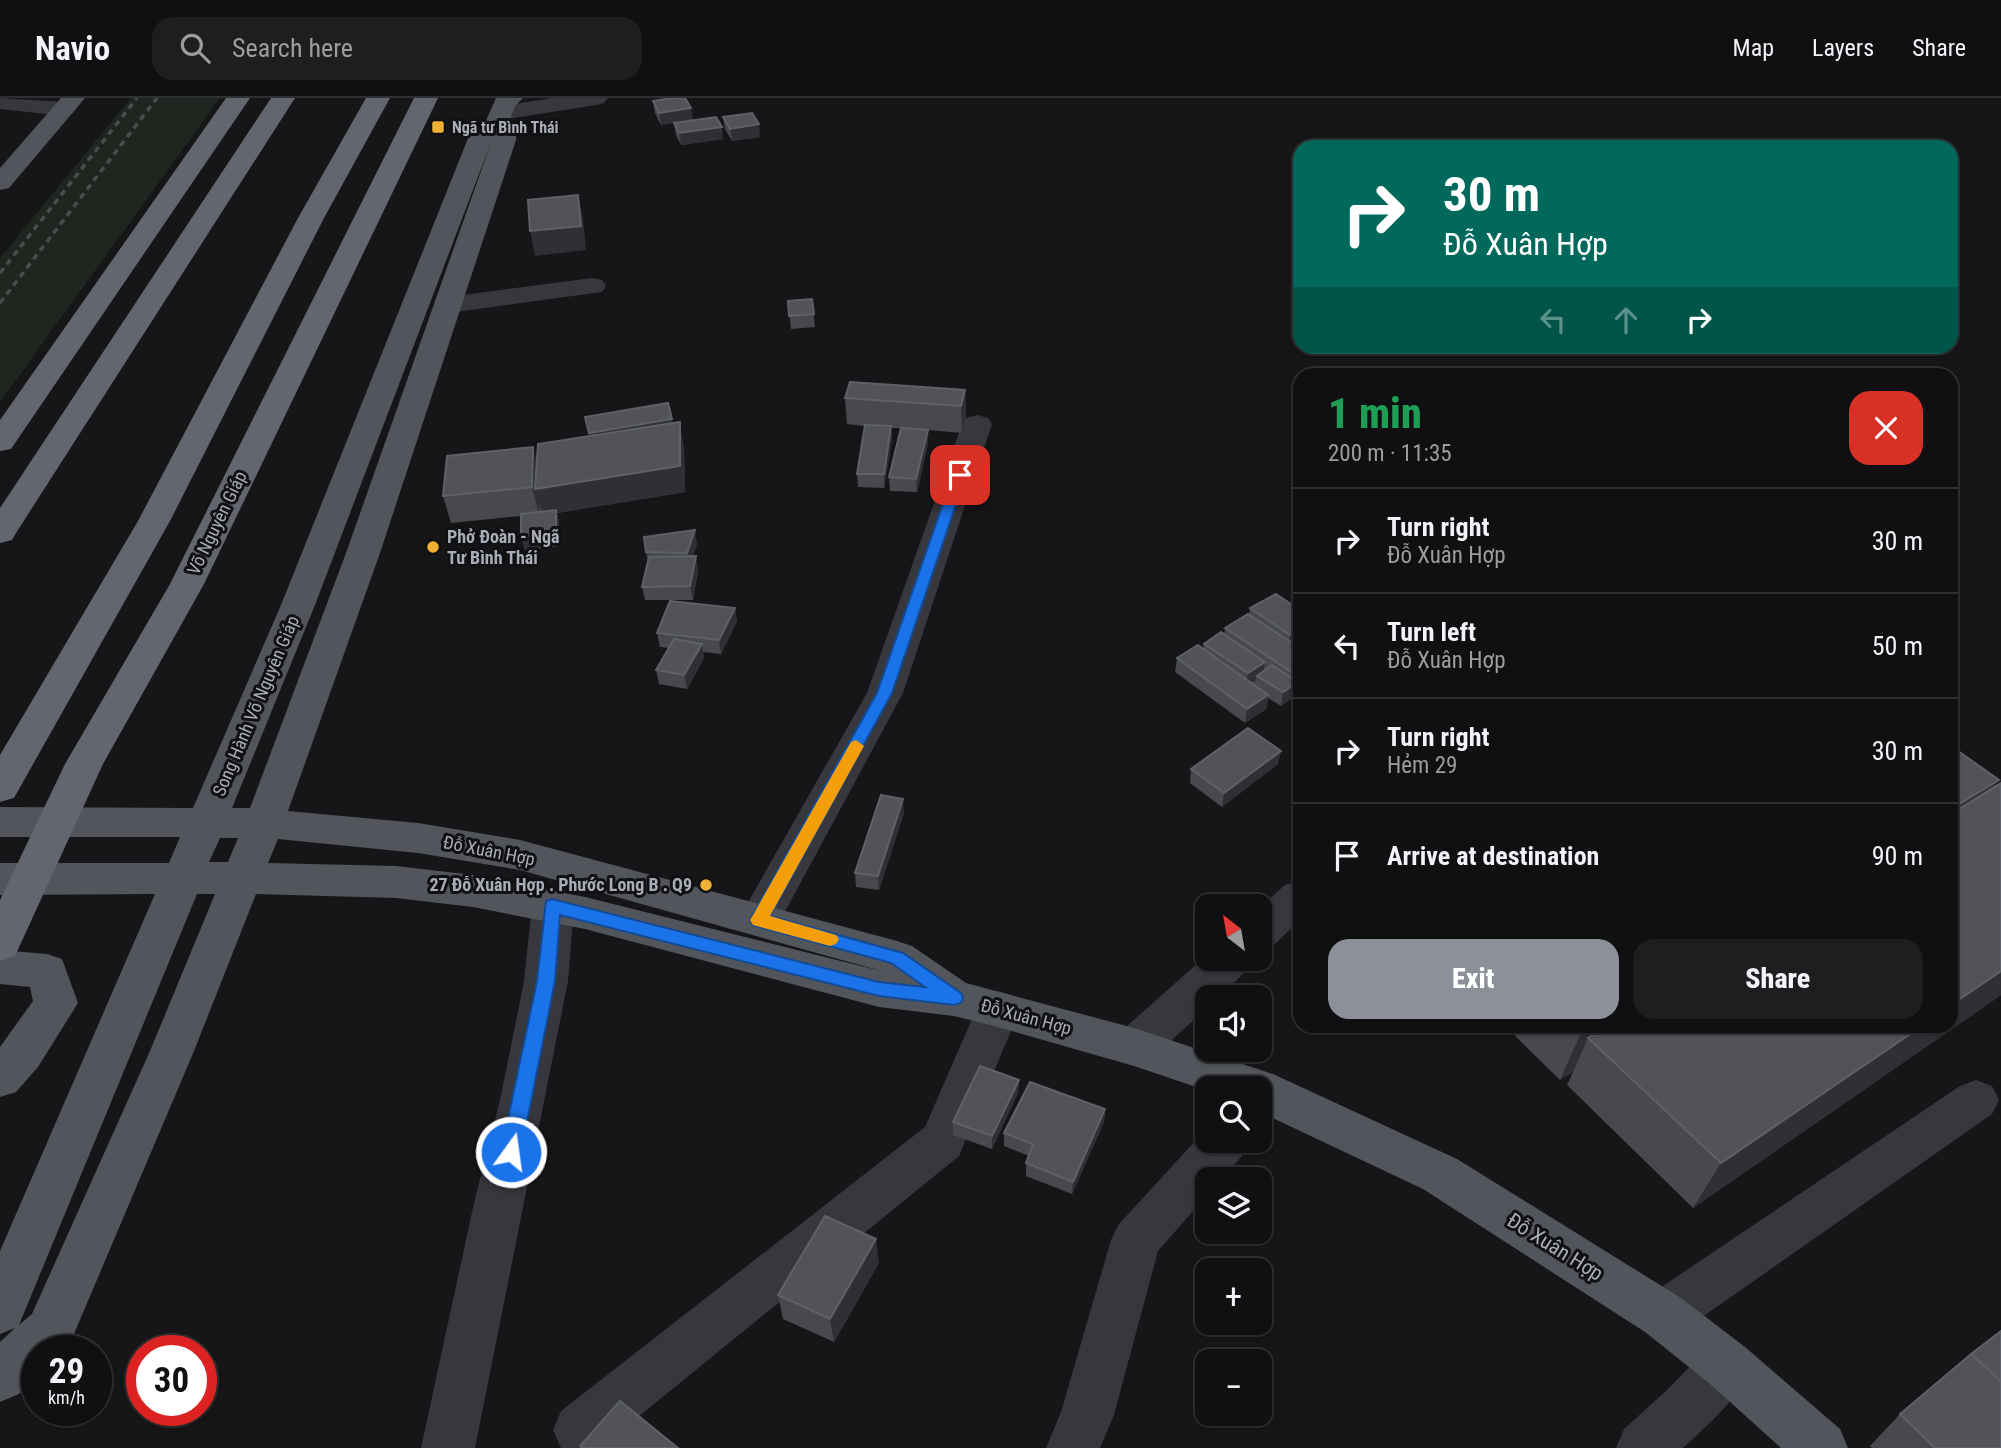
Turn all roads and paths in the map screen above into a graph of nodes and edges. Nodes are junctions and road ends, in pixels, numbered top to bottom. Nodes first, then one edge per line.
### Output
1 (238, 98) edge
2 (283, 98) edge
3 (378, 98) edge
4 (426, 98) edge
5 (596, 98) edge
6 (0, 102) edge
7 (68, 103) edge
8 (502, 108) edge
9 (0, 183) edge
10 (592, 286) dead end
11 (448, 305) junction
12 (977, 424) dead end
13 (0, 442) edge
14 (154, 520) junction
15 (0, 533) edge
16 (187, 584) junction
17 (0, 788) edge
18 (0, 822) edge
19 (55, 823) junction
20 (207, 823) junction
21 (264, 823) junction
22 (242, 877) junction
23 (15, 878) edge
24 (183, 878) junction
25 (1293, 902) edge
26 (552, 906) junction
27 (759, 920) junction
28 (1272, 921) edge
29 (0, 944) edge
30 (0, 967) edge
31 (1218, 971) edge
32 (976, 1003) junction
33 (1134, 1047) junction
34 (1214, 1076) edge
35 (0, 1078) edge
36 (1272, 1098) edge
37 (1976, 1100) dead end
38 (1214, 1153) edge
39 (0, 1310) edge
40 (1663, 1315) junction
41 (1727, 1365) junction
42 (0, 1377) edge
43 (580, 1430) dead end
44 (448, 1448) edge
45 (1073, 1448) edge
46 (1643, 1448) edge
47 (1821, 1448) edge

1 - 13 highway
2 - 15 highway
3 - 14 highway
4 - 16 highway, Võ Nguyên Giáp
5 - 8 street
6 - 7 street
7 - 9 main road
8 - 11 main road
8 - 20 main road, Song Hành Võ Nguyên Giáp
10 - 11 street
11 - 21 main road
12 - 27 street
14 - 16 highway
14 - 17 highway
16 - 19 highway, Võ Nguyên Giáp
18 - 19 main road, Đỗ Xuân Hợp
19 - 20 main road, Đỗ Xuân Hợp
19 - 23 highway, Võ Nguyên Giáp
20 - 21 main road, Đỗ Xuân Hợp
20 - 24 main road, Song Hành Võ Nguyên Giáp
21 - 22 main road
21 - 27 main road, Đỗ Xuân Hợp
22 - 24 main road, Đỗ Xuân Hợp
22 - 26 main road, Đỗ Xuân Hợp
22 - 42 main road
23 - 24 main road, Đỗ Xuân Hợp
23 - 29 highway, Võ Nguyên Giáp
24 - 39 main road, Song Hành Võ Nguyên Giáp
25 - 28 street
26 - 32 main road, Đỗ Xuân Hợp
26 - 44 street
27 - 32 main road, Đỗ Xuân Hợp
30 - 35 main road
31 - 33 street
32 - 33 main road, Đỗ Xuân Hợp
32 - 43 street
33 - 34 main road, Đỗ Xuân Hợp
36 - 40 main road, Đỗ Xuân Hợp
37 - 40 street
38 - 45 street
40 - 41 main road, Đỗ Xuân Hợp
41 - 46 street
41 - 47 main road, Đỗ Xuân Hợp

